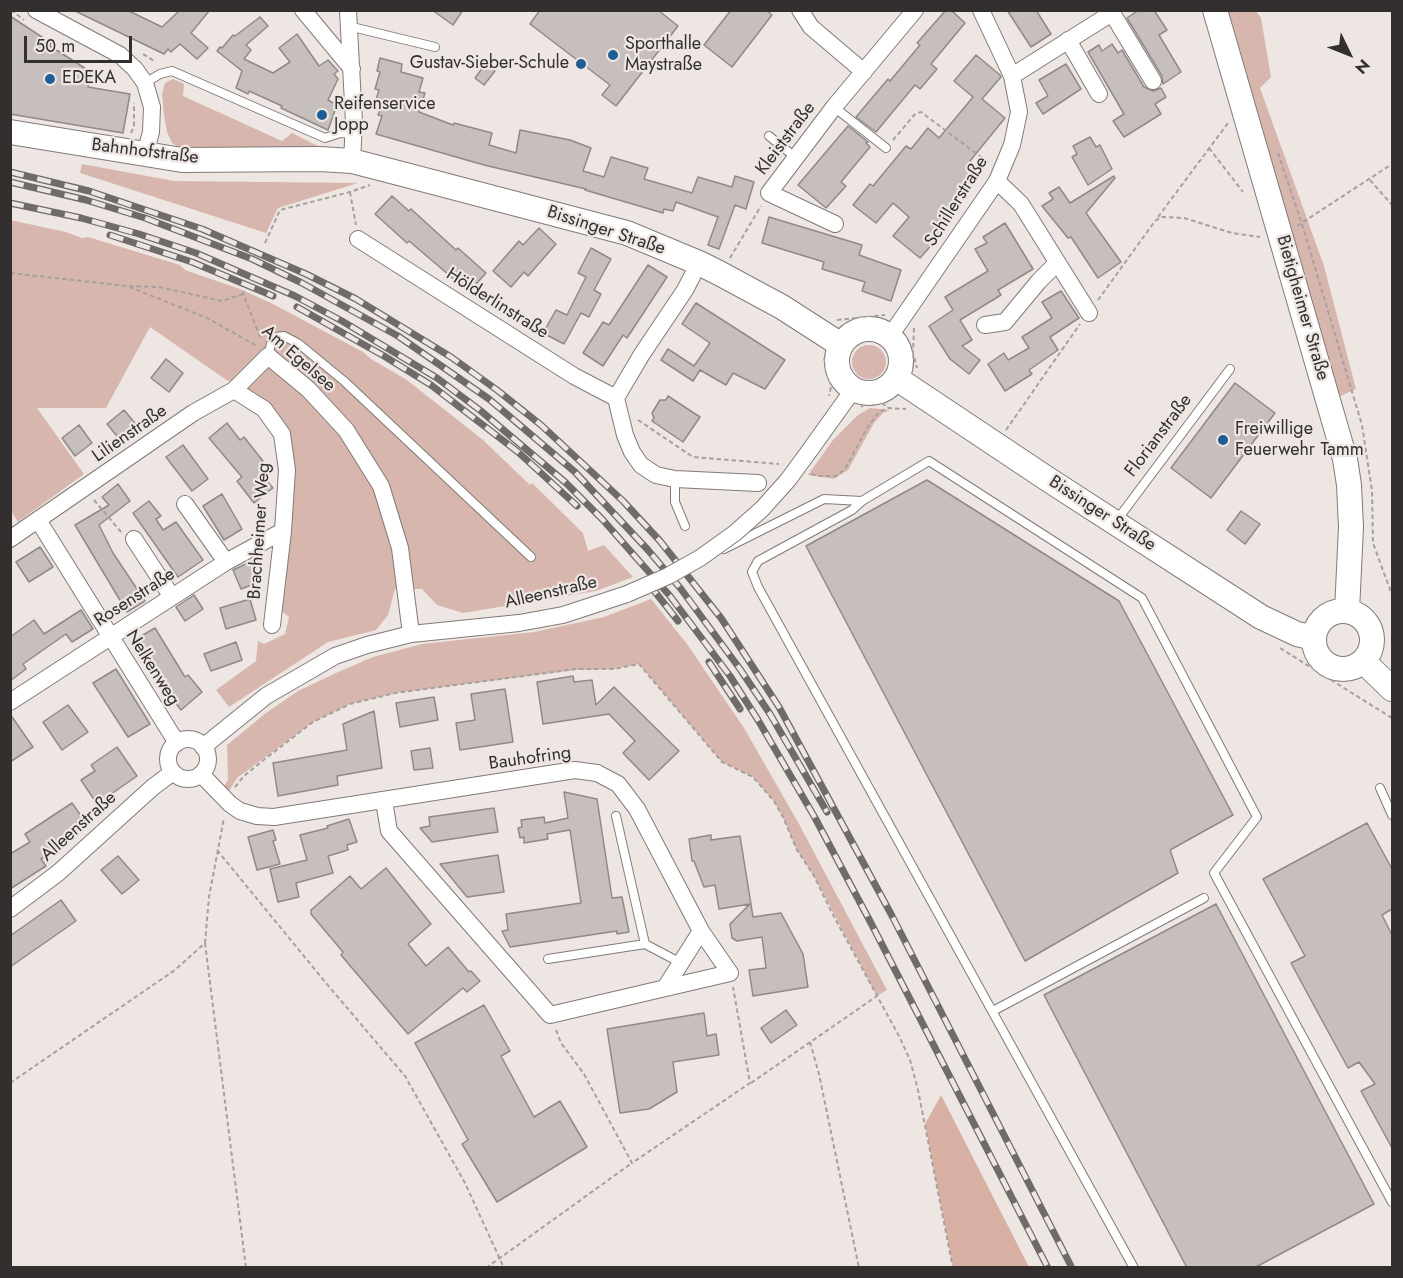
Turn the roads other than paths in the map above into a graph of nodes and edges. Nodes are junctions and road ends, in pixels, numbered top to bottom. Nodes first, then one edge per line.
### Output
1 (303, 10) edge
2 (800, 10) edge
3 (915, 10) edge
4 (981, 10) edge
5 (1215, 10) edge
6 (31, 16) edge
7 (347, 18) edge
8 (1068, 40) junction
9 (435, 47) dead end
10 (352, 69) junction
11 (864, 72) junction
12 (1012, 76) junction
13 (1153, 81) dead end
14 (140, 89) junction
15 (1099, 94) dead end
16 (834, 107) junction
17 (10, 132) edge
18 (354, 134) junction
19 (769, 136) dead end
20 (886, 148) road end
21 (145, 154) junction
22 (795, 158) junction
23 (352, 162) junction
24 (999, 176) junction
25 (835, 224) dead end
26 (358, 239) road end
27 (699, 263) junction
28 (1057, 263) junction
29 (1089, 313) road end
30 (985, 326) dead end
31 (897, 328) junction
32 (832, 339) junction
33 (268, 356) junction
34 (1230, 369) dead end
35 (234, 390) junction
36 (906, 392) junction
37 (616, 398) junction
38 (847, 398) junction
39 (675, 479) junction
40 (758, 483) dead end
41 (862, 501) junction
42 (185, 504) dead end
43 (39, 520) junction
44 (1115, 523) junction
45 (685, 526) dead end
46 (283, 531) junction
47 (10, 539) edge
48 (134, 539) road end
49 (716, 553) dead end
50 (531, 557) dead end
51 (226, 562) junction
52 (172, 597) junction
53 (1347, 610) junction
54 (272, 625) dead end
55 (411, 634) junction
56 (110, 638) junction
57 (1314, 638) junction
58 (1363, 661) junction
59 (1392, 689) edge
60 (10, 702) edge
61 (177, 743) junction
62 (203, 747) junction
63 (173, 772) junction
64 (201, 774) junction
65 (1380, 788) dead end
66 (384, 801) junction
67 (1392, 814) edge
68 (616, 816) dead end
69 (1204, 898) dead end
70 (10, 909) edge
71 (701, 931) junction
72 (645, 944) junction
73 (548, 959) dead end
74 (681, 963) junction
75 (665, 988) junction
76 (993, 1011) junction
77 (1392, 1202) edge
78 (1134, 1268) edge

1 - 10 street
2 - 11 street
3 - 11 street, Kleiststraße
4 - 12 street, Schillerstraße
5 - 53 main road, Bietigheimer Straße
6 - 14 street
7 - 9 lane
7 - 10 street
8 - 12 street
8 - 13 street
8 - 15 street
10 - 18 street
11 - 16 street, Kleiststraße
12 - 24 street, Schillerstraße
14 - 18 lane
14 - 21 street
16 - 20 lane, Kleiststraße
16 - 22 street, Kleiststraße
17 - 21 main road, Bahnhofstraße
18 - 23 street
19 - 22 lane
21 - 23 main road, Bahnhofstraße
22 - 25 street, Kleiststraße
23 - 27 main road, Bissinger Straße
24 - 28 street
24 - 31 street, Schillerstraße
26 - 37 street, Hölderlinstraße
27 - 32 main road, Bissinger Straße
27 - 37 street
28 - 29 street
28 - 30 street
31 - 32 main road
31 - 36 main road
32 - 38 main road
33 - 35 street, Lilienstraße
33 - 50 lane
33 - 55 street, Am Egelsee
34 - 44 lane, Florianstraße
35 - 43 street, Lilienstraße
35 - 46 street, Brachheimer Weg
36 - 38 main road
36 - 44 main road, Bissinger Straße
37 - 39 street
38 - 55 street, Alleenstraße, bridge
39 - 40 street
39 - 45 lane
41 - 49 lane
41 - 76 lane
41 - 77 lane
42 - 51 street
43 - 47 street, Lilienstraße
43 - 56 street, Nelkenweg
44 - 57 main road, Bissinger Straße
46 - 51 street, Rosenstraße
46 - 54 street, Brachheimer Weg
48 - 52 street
51 - 52 street, Rosenstraße
52 - 56 street, Rosenstraße
53 - 57 main road
53 - 58 main road
55 - 62 street, Alleenstraße
56 - 60 street, Rosenstraße
56 - 61 street, Nelkenweg
57 - 58 main road
58 - 59 main road
61 - 62 street
61 - 63 street
62 - 64 street
63 - 64 street
63 - 70 street, Alleenstraße
64 - 66 street, Bauhofring
65 - 67 lane
66 - 71 street, Bauhofring
66 - 75 street
68 - 72 lane
69 - 76 lane
71 - 74 street
71 - 75 street, Bauhofring
72 - 73 lane
72 - 74 lane
74 - 75 street
76 - 78 lane

